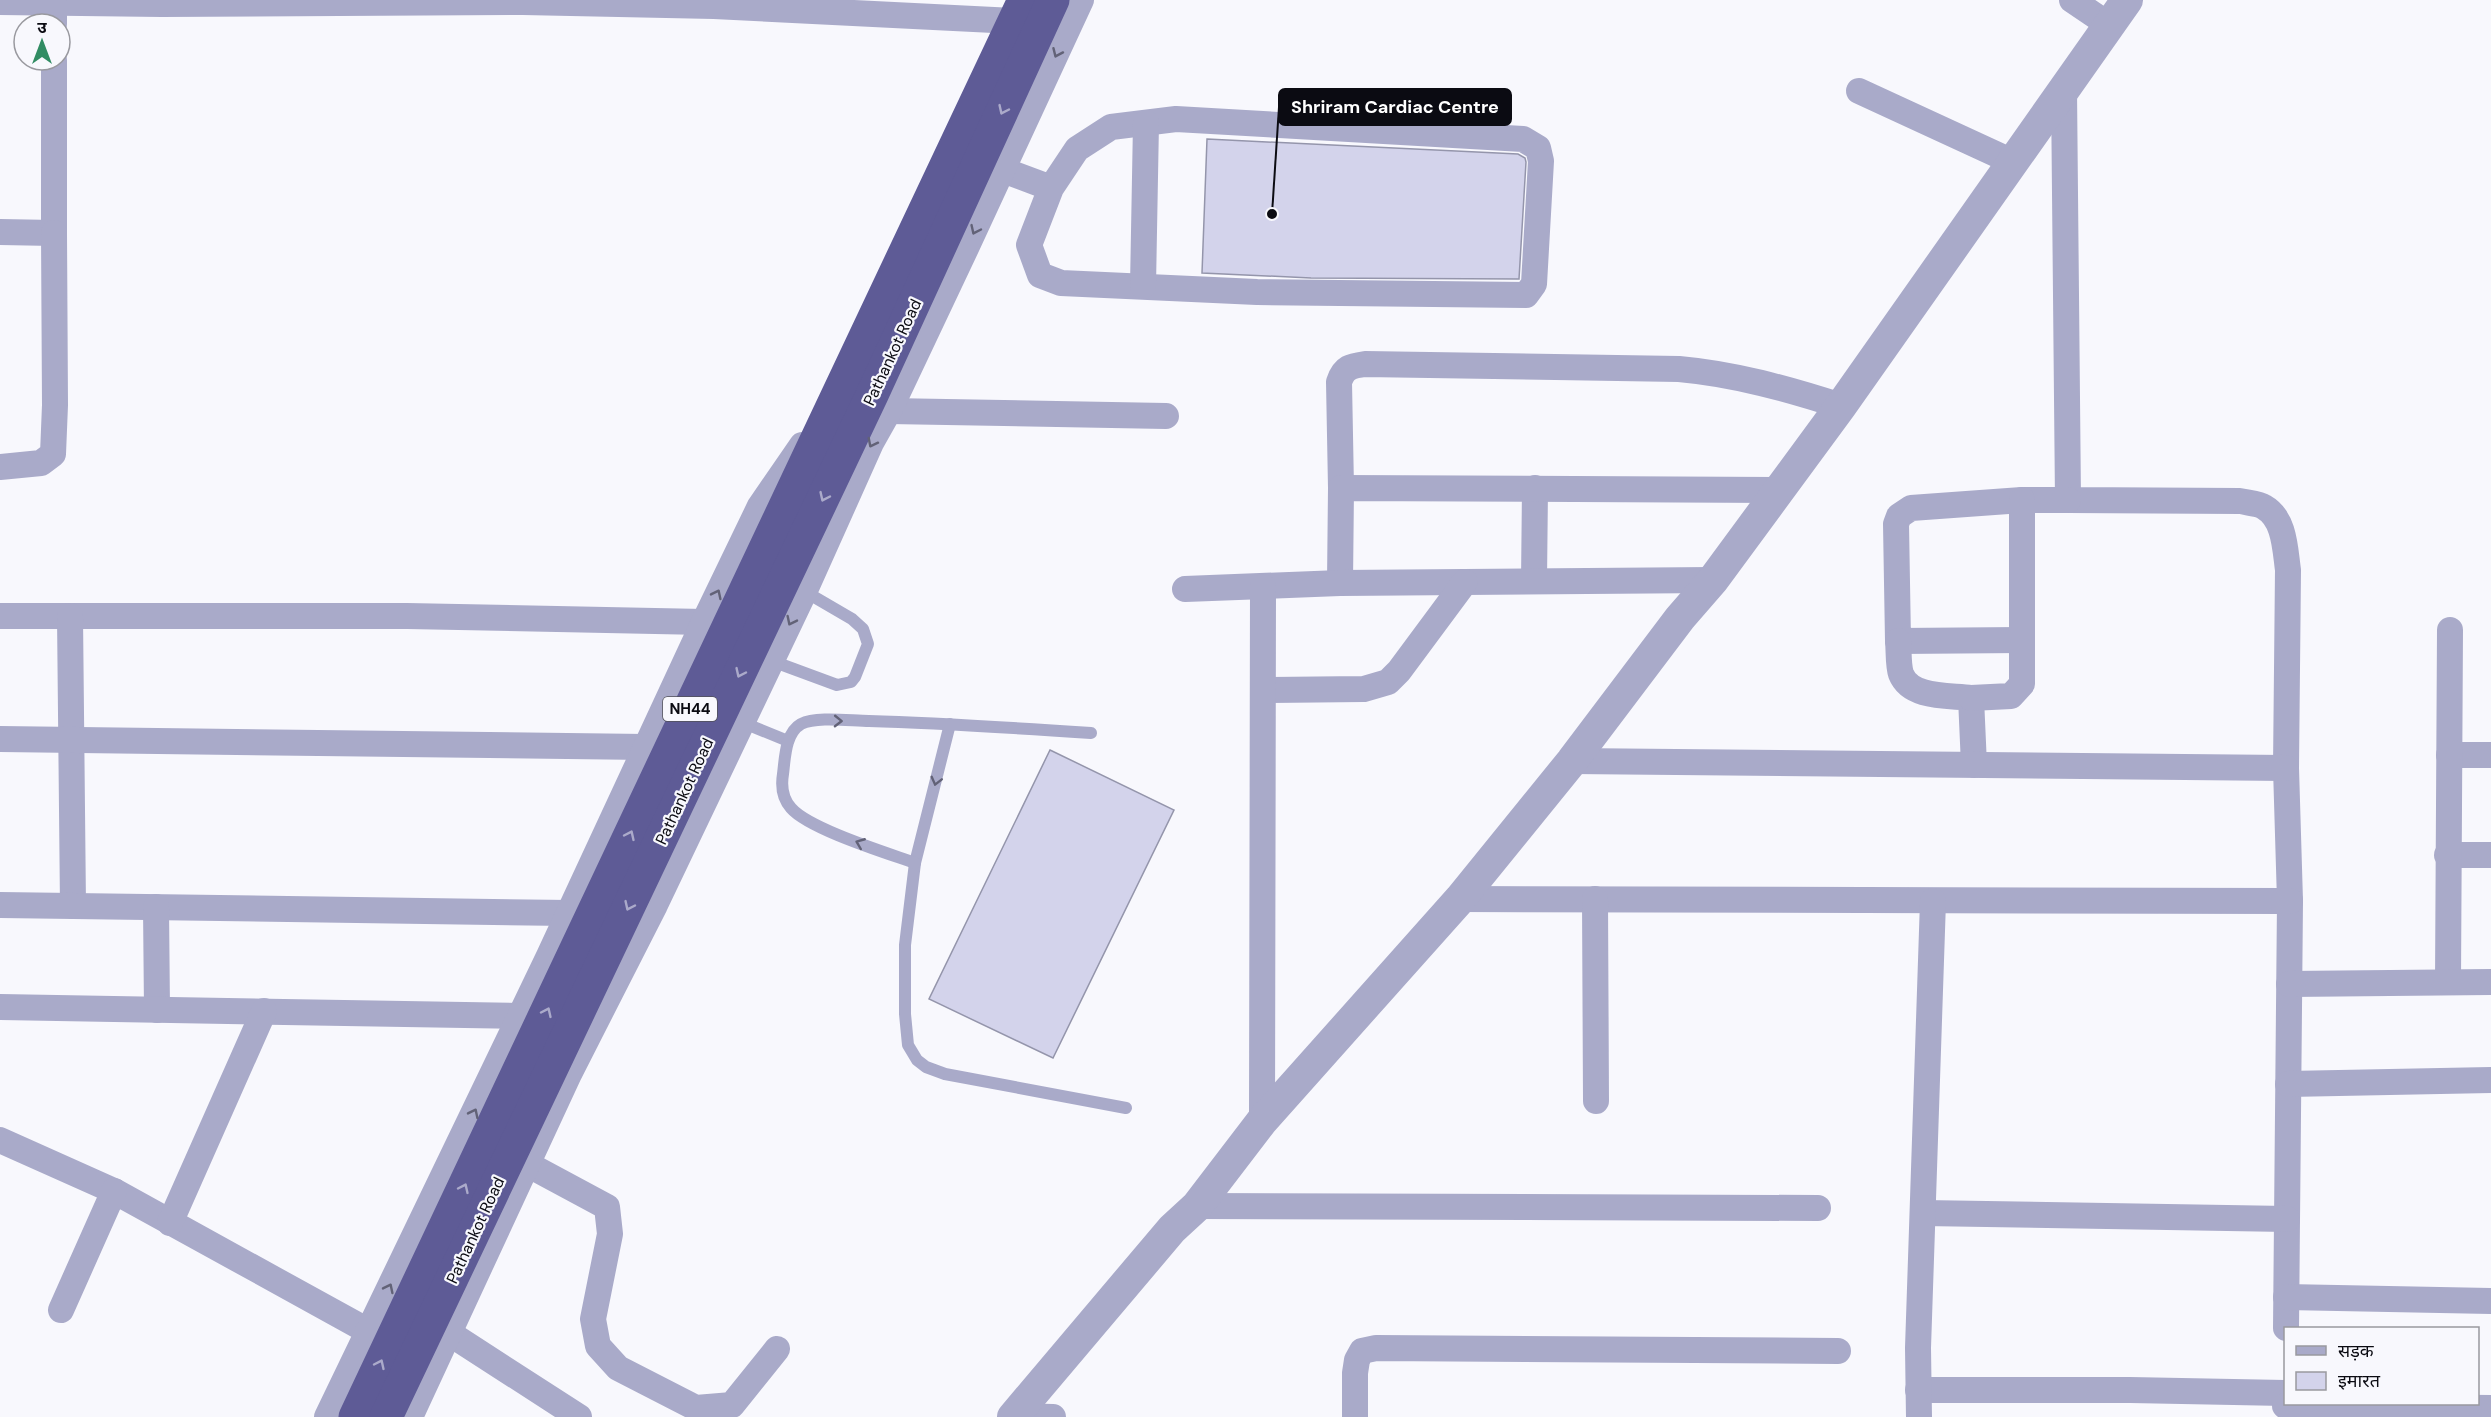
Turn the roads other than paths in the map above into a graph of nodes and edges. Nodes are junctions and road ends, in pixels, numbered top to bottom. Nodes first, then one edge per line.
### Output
1 (1053, 0) edge
2 (1082, 0) edge
3 (2072, 0) edge
4 (2127, 0) edge
5 (523, 1) edge
6 (0, 2) edge
7 (192, 2) edge
8 (404, 2) edge
9 (714, 3) edge
10 (1019, 10) edge
11 (49, 12) edge
12 (67, 12) edge
13 (2109, 26) junction
14 (54, 72) edge
15 (2064, 90) junction
16 (1859, 91) dead end
17 (1146, 123) junction
18 (2013, 162) junction
19 (1004, 170) junction
20 (1051, 188) junction
21 (0, 232) edge
22 (54, 233) junction
23 (1143, 286) junction
24 (845, 380) junction
25 (1841, 406) junction
26 (889, 411) junction
27 (1166, 416) dead end
28 (0, 467) edge
29 (1341, 489) junction
30 (1534, 489) junction
31 (1777, 490) junction
32 (2022, 500) junction
33 (2068, 500) junction
34 (1713, 580) junction
35 (1534, 581) junction
36 (1464, 582) junction
37 (1341, 583) junction
38 (794, 586) junction
39 (1263, 587) junction
40 (1185, 588) dead end
41 (0, 616) edge
42 (70, 616) junction
43 (704, 622) junction
44 (2450, 630) dead end
45 (2022, 640) junction
46 (1898, 641) junction
47 (771, 661) junction
48 (1263, 690) junction
49 (1971, 698) junction
50 (731, 718) junction
51 (950, 724) junction
52 (1091, 733) dead end
53 (0, 739) edge
54 (71, 740) junction
55 (788, 741) junction
56 (646, 747) junction
57 (2449, 755) junction
58 (2491, 755) edge
59 (1572, 761) junction
60 (1974, 765) junction
61 (2286, 768) junction
62 (2447, 855) junction
63 (2491, 855) edge
64 (915, 863) junction
65 (1460, 898) junction
66 (1595, 899) junction
67 (1934, 901) junction
68 (2290, 901) junction
69 (0, 905) edge
70 (73, 906) junction
71 (156, 907) junction
72 (569, 913) junction
73 (2448, 982) junction
74 (2491, 982) edge
75 (2289, 984) junction
76 (0, 1007) edge
77 (158, 1010) junction
78 (264, 1011) junction
79 (520, 1016) junction
80 (2491, 1080) edge
81 (2288, 1083) junction
82 (1596, 1101) dead end
83 (1126, 1108) dead end
84 (1262, 1121) junction
85 (0, 1140) edge
86 (527, 1164) junction
87 (114, 1191) junction
88 (1197, 1206) junction
89 (1818, 1208) dead end
90 (1923, 1213) junction
91 (2287, 1219) junction
92 (170, 1223) junction
93 (2286, 1297) junction
94 (2491, 1301) edge
95 (61, 1310) dead end
96 (2286, 1327) edge
97 (368, 1331) junction
98 (449, 1333) junction
99 (777, 1349) dead end
100 (1838, 1350) dead end
101 (1918, 1390) junction
102 (2284, 1405) edge
103 (2285, 1405) edge
104 (2491, 1408) edge
105 (566, 1414) edge
106 (327, 1417) edge
107 (355, 1417) edge
108 (405, 1417) edge
109 (1014, 1417) edge
110 (1053, 1417) edge
111 (1355, 1417) edge
112 (1919, 1417) edge

1 -> 38 highway, Pathankot Road / NH44
2 -> 19 street
3 - 13 street
4 - 13 street
5 - 8 street
5 - 9 street
6 - 11 street
7 - 8 street
7 - 12 street
9 - 10 street
10 - 24 highway, NH44
13 - 15 street
14 - 22 street
15 - 18 street
15 - 33 street
16 - 18 street
17 - 20 street
17 - 23 street
17 - 23 street
18 - 25 street
19 - 20 street
19 -> 26 street
20 - 23 street
21 - 22 street
22 - 28 street
43 -> 24 street
107 -> 24 highway, NH44
25 - 29 street
25 - 31 street
26 - 27 street
26 -> 38 street
29 - 30 street
29 - 37 street
30 - 31 street
30 - 35 street
31 - 34 street
32 - 33 street
32 - 45 street
32 - 46 street
33 - 61 street
34 - 35 street
34 - 59 street
35 - 36 street
36 - 37 street
36 - 48 street
37 - 39 street
38 -> 47 street
38 - 47 lane
38 -> 50 highway, Pathankot Road / NH44
39 - 40 street
39 - 48 street
41 - 42 street
42 - 43 street
42 - 54 street
43 - 56 street
44 - 57 street
45 - 46 street
45 - 49 street
46 - 49 street
47 - 50 street
48 - 84 street
49 - 60 street
50 - 55 lane
50 - 86 street
50 -> 108 highway, Pathankot Road / NH44
51 - 52 lane
55 -> 51 lane
51 -> 64 lane
53 - 54 street
54 - 56 street
54 - 70 street
64 -> 55 lane
56 - 72 street
57 - 58 street
57 - 62 street
59 - 60 street
59 - 65 street
60 - 61 street
61 - 68 street
62 - 63 street
62 - 73 street
64 - 83 lane
65 - 66 street
65 - 84 street
66 - 67 street
66 - 82 street
67 - 68 street
67 - 90 street
68 - 75 street
69 - 70 street
70 - 71 street
71 - 72 street
71 - 77 street
72 - 79 street
73 - 74 street
73 - 75 street
75 - 81 street
76 - 77 street
77 - 78 street
78 - 79 street
78 - 92 street
97 -> 79 street
80 - 81 street
81 - 91 street
84 - 88 street
85 - 87 street
86 - 98 street
86 - 99 street
87 - 92 street
87 - 95 street
88 - 89 street
88 - 109 street
90 - 91 street
90 - 101 street
91 - 93 street
92 - 97 street
93 - 94 street
93 - 96 street
97 - 106 street
98 - 105 street
98 - 108 street
100 - 111 street
101 - 102 street
101 - 112 street
103 - 104 street
109 - 110 street

